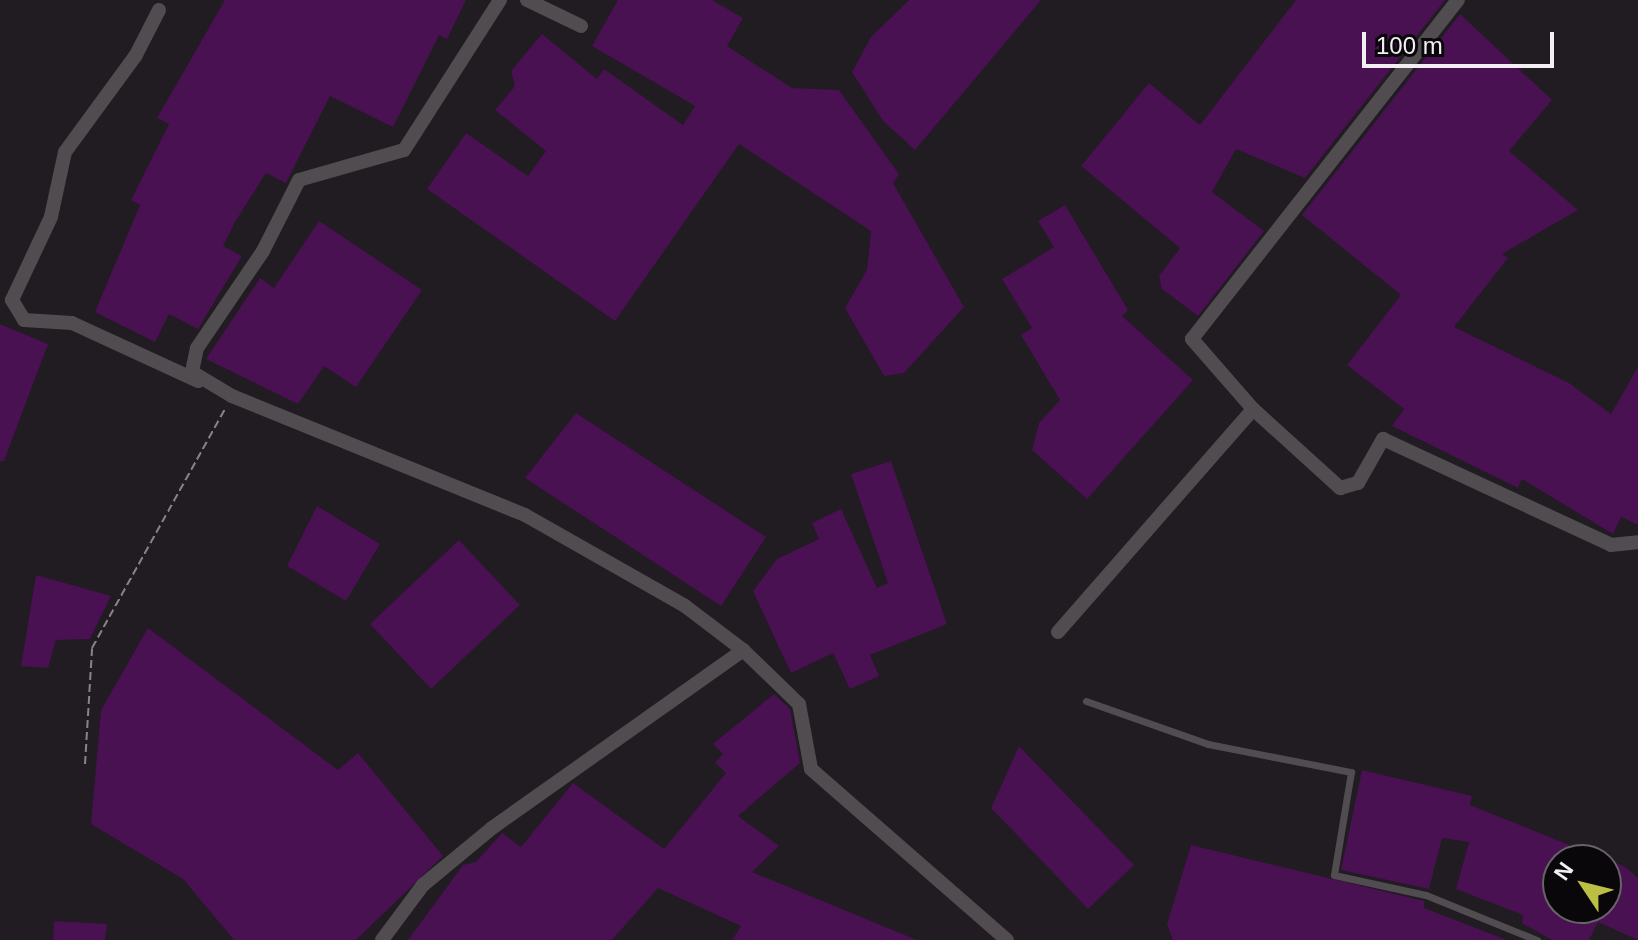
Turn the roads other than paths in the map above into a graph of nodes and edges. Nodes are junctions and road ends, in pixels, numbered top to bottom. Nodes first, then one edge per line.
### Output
1 (500, 0) edge
2 (527, 0) edge
3 (1458, 0) edge
4 (159, 10) dead end
5 (581, 26) dead end
6 (198, 381) junction
7 (1253, 409) junction
8 (1638, 542) edge
9 (1058, 632) dead end
10 (743, 650) junction
11 (1086, 701) dead end
12 (382, 940) edge
13 (1007, 940) edge
14 (1537, 940) edge

1 - 6 street
2 - 5 street
3 - 7 street
4 - 6 street
6 - 10 street
7 - 8 street
7 - 9 street
10 - 12 street
10 - 13 street
11 - 14 lane

